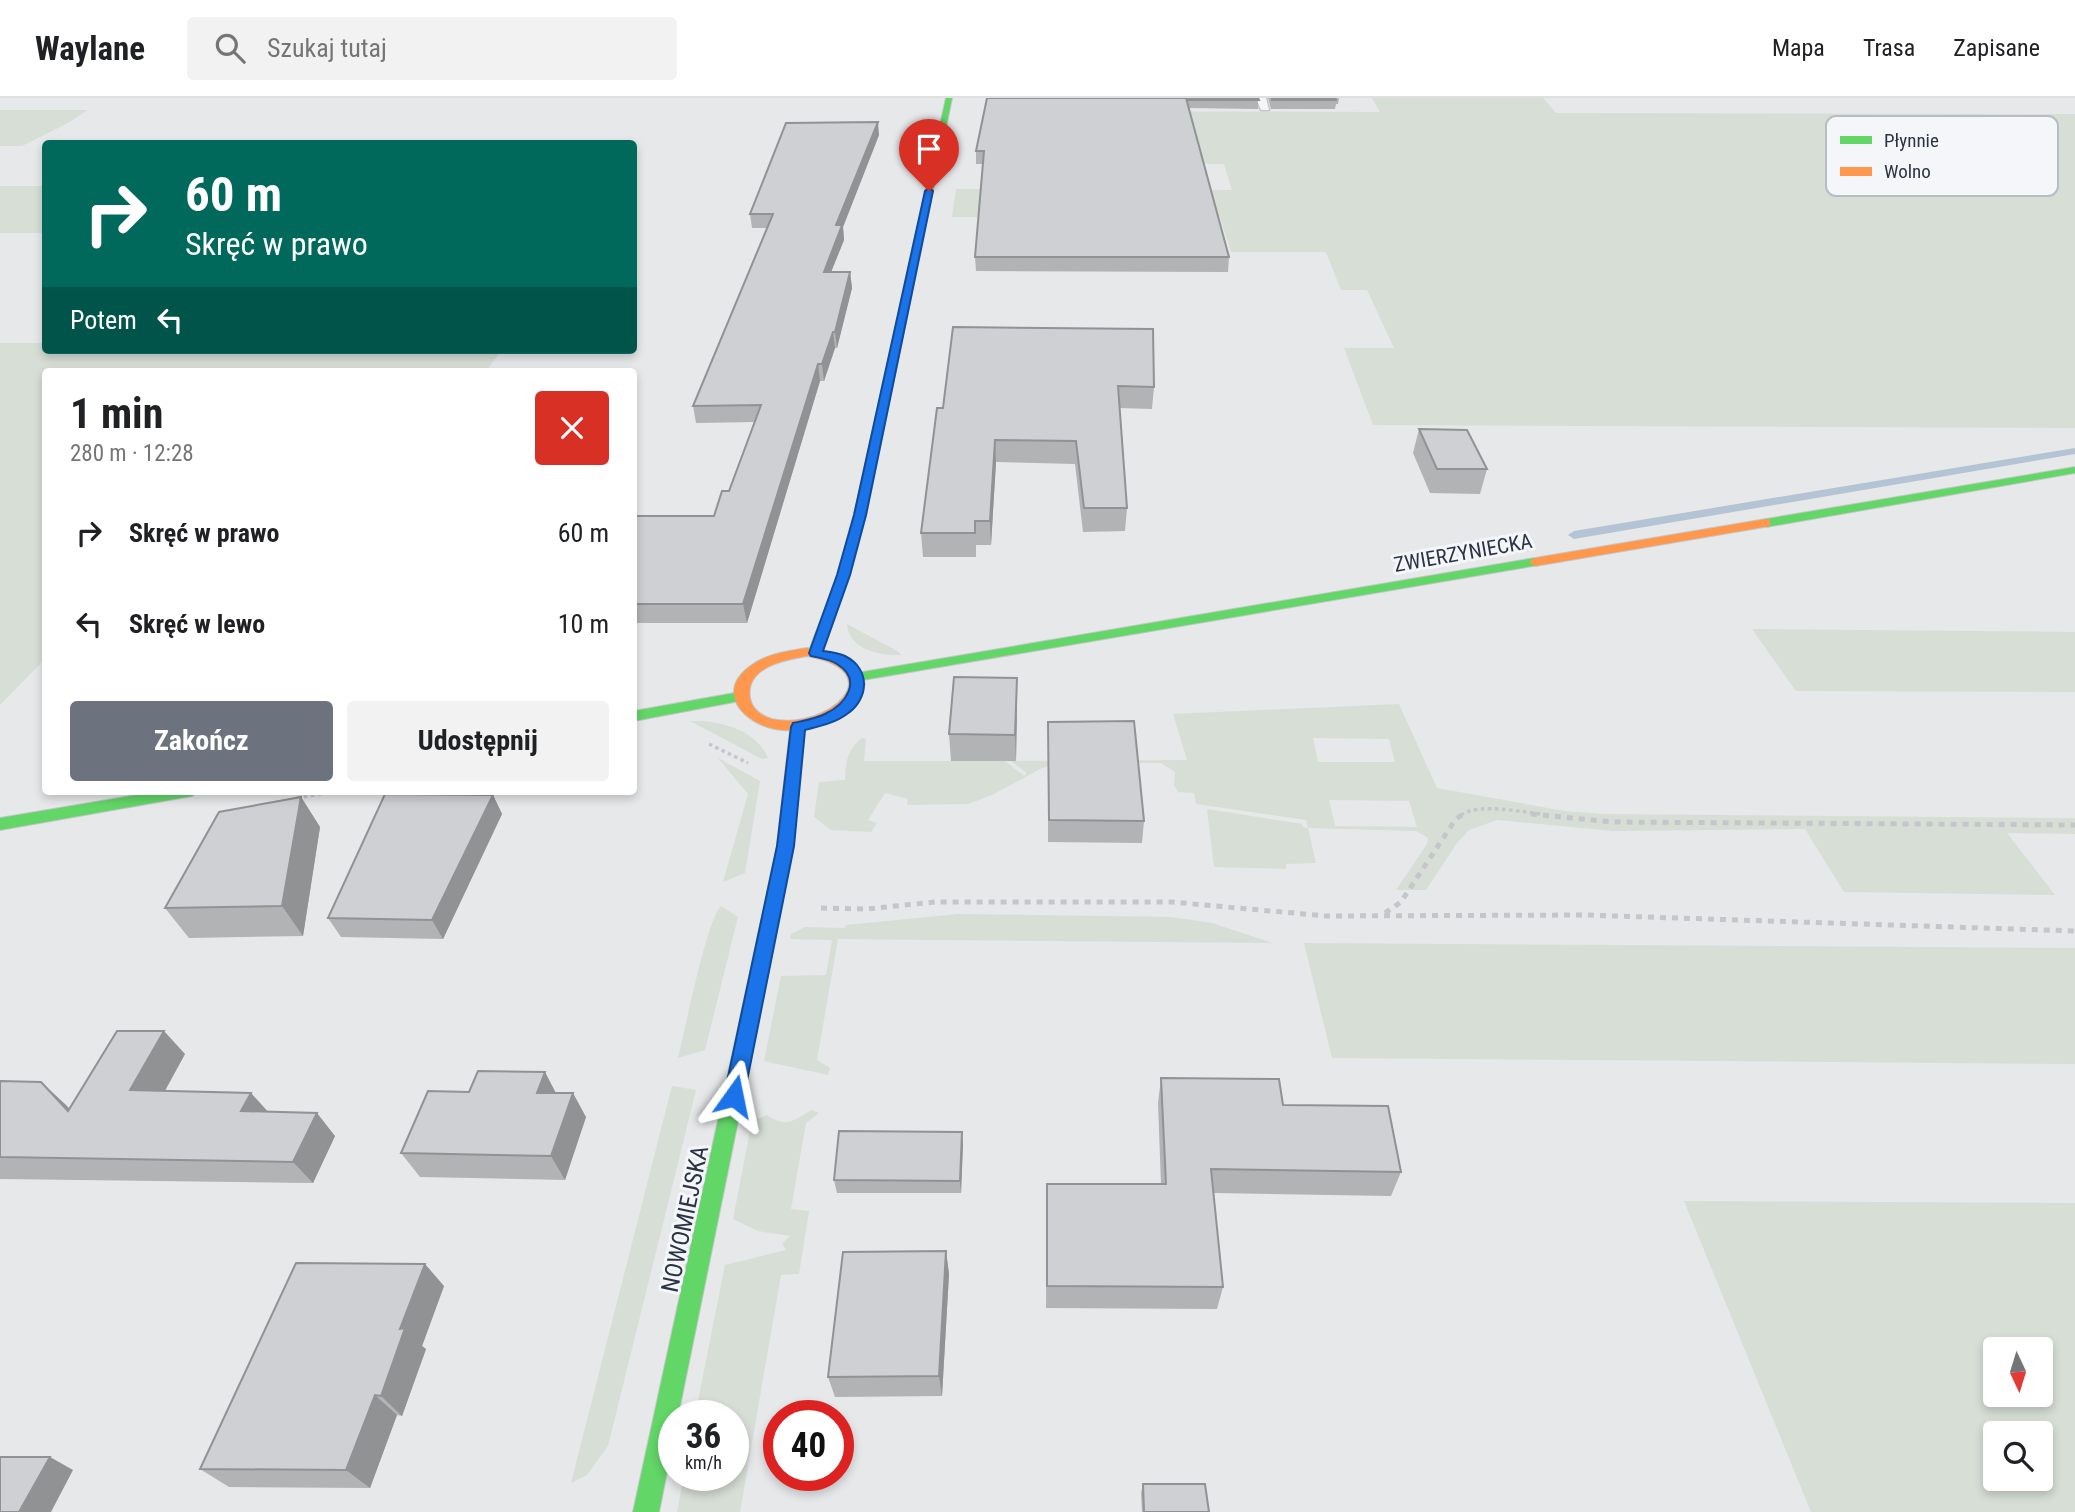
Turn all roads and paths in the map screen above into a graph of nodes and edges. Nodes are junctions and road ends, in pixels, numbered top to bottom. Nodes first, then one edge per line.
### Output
1 (948, 98) edge
2 (2075, 471) edge
3 (816, 653) junction
4 (857, 677) junction
5 (740, 697) junction
6 (637, 715) edge
7 (798, 727) junction
8 (169, 795) edge
9 (0, 824) edge
10 (2075, 825) edge
11 (849, 909) dead end
12 (1377, 914) junction
13 (2075, 931) edge
14 (646, 1512) edge

1 - 3 street
2 - 4 street, ZWIERZYNIECKA
3 - 4 street
3 - 5 street
4 - 7 street
5 - 6 street
5 - 7 street
7 - 14 street, NOWOMIEJSKA
8 - 9 street
10 - 12 path
11 - 12 path
12 - 13 path

